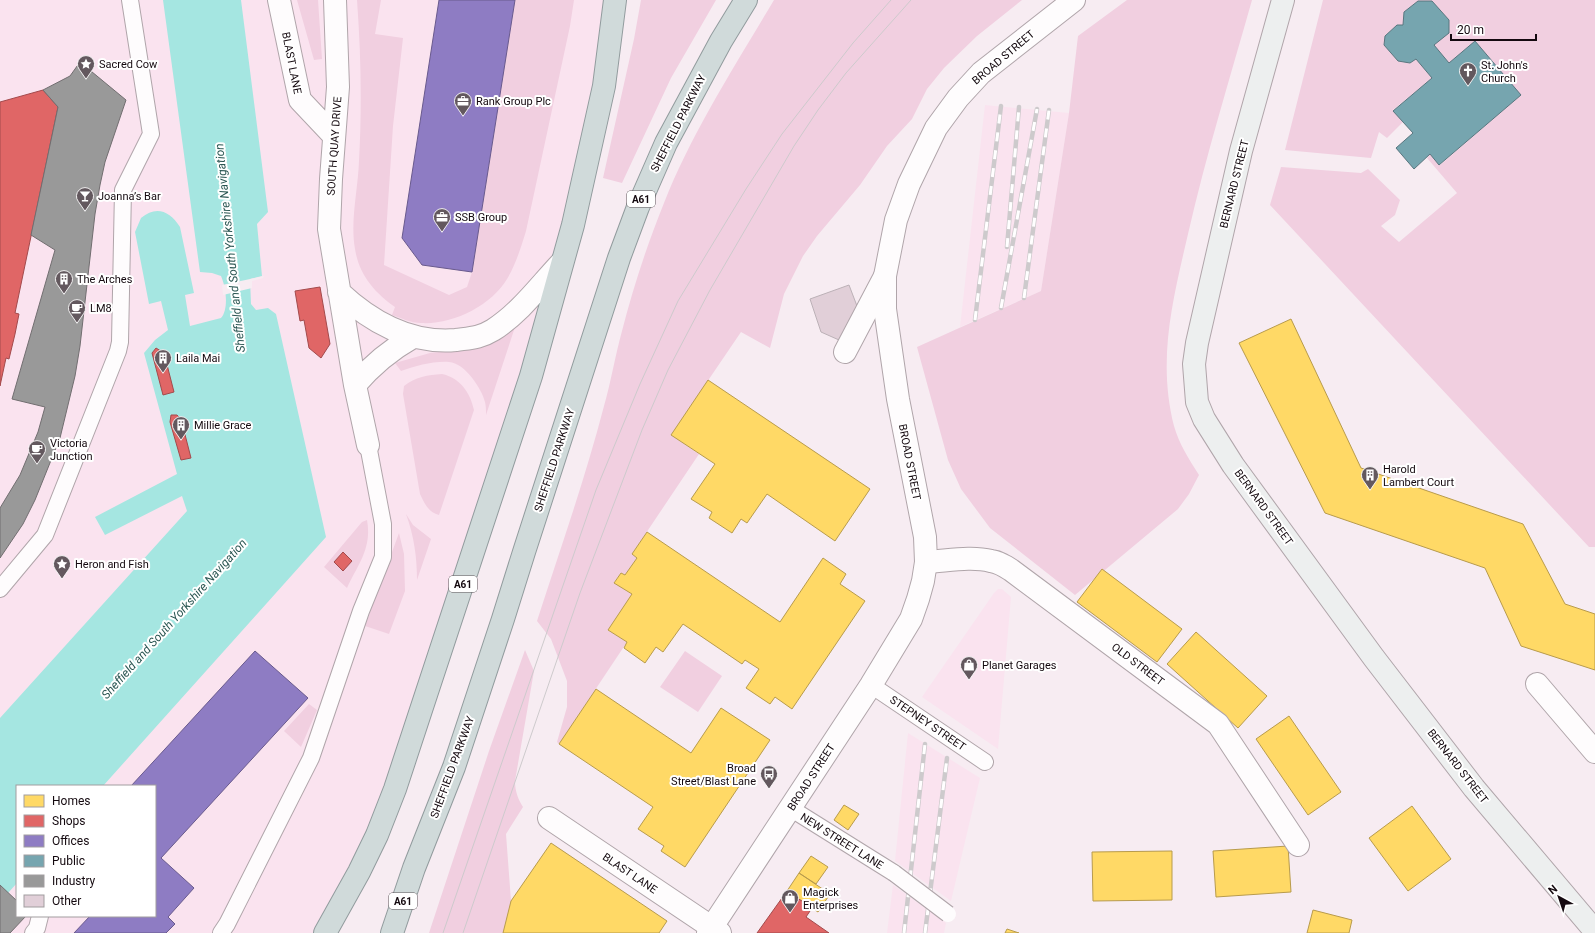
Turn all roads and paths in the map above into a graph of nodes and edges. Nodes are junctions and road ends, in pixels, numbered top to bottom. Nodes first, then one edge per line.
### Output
1 (130, 0) edge
2 (279, 0) edge
3 (335, 0) edge
4 (615, 0) edge
5 (746, 0) edge
6 (1074, 0) edge
7 (1282, 0) edge
8 (334, 136) junction
9 (562, 262) junction
10 (885, 276) junction
11 (339, 292) junction
12 (413, 337) junction
13 (845, 352) dead end
14 (355, 385) junction
15 (368, 445) joint
16 (926, 562) junction
17 (0, 589) edge
18 (1537, 684) dead end
19 (871, 685) junction
20 (1595, 752) edge
21 (985, 762) dead end
22 (790, 808) junction
23 (549, 818) dead end
24 (1298, 846) dead end
25 (948, 914) dead end
26 (40, 917) edge
27 (713, 931) edge
28 (1595, 931) edge
29 (33, 933) edge
30 (221, 933) edge
31 (325, 933) edge
32 (392, 933) edge

1 - 17 lane
2 - 8 street, BLAST LANE
3 - 8 street, SOUTH QUAY DRIVE
4 - 9 highway, A61
5 - 32 highway, SHEFFIELD PARKWAY / A61
6 - 10 street, BROAD STREET
7 - 28 main road, BERNARD STREET
8 - 11 street, SOUTH QUAY DRIVE
9 - 12 street
9 - 31 highway, A61
10 - 13 street
10 - 16 street, BROAD STREET
11 - 12 street
11 - 14 street, SOUTH QUAY DRIVE
12 - 14 street
14 - 15 street, SOUTH QUAY DRIVE
15 - 30 lane
16 - 19 street, BROAD STREET
16 - 24 street, OLD STREET
18 - 20 street
19 - 21 lane, STEPNEY STREET
19 - 22 street, BROAD STREET
22 - 25 lane, NEW STREET LANE, bridge
22 - 27 street, BROAD STREET
23 - 27 street, BLAST LANE
26 - 29 lane

